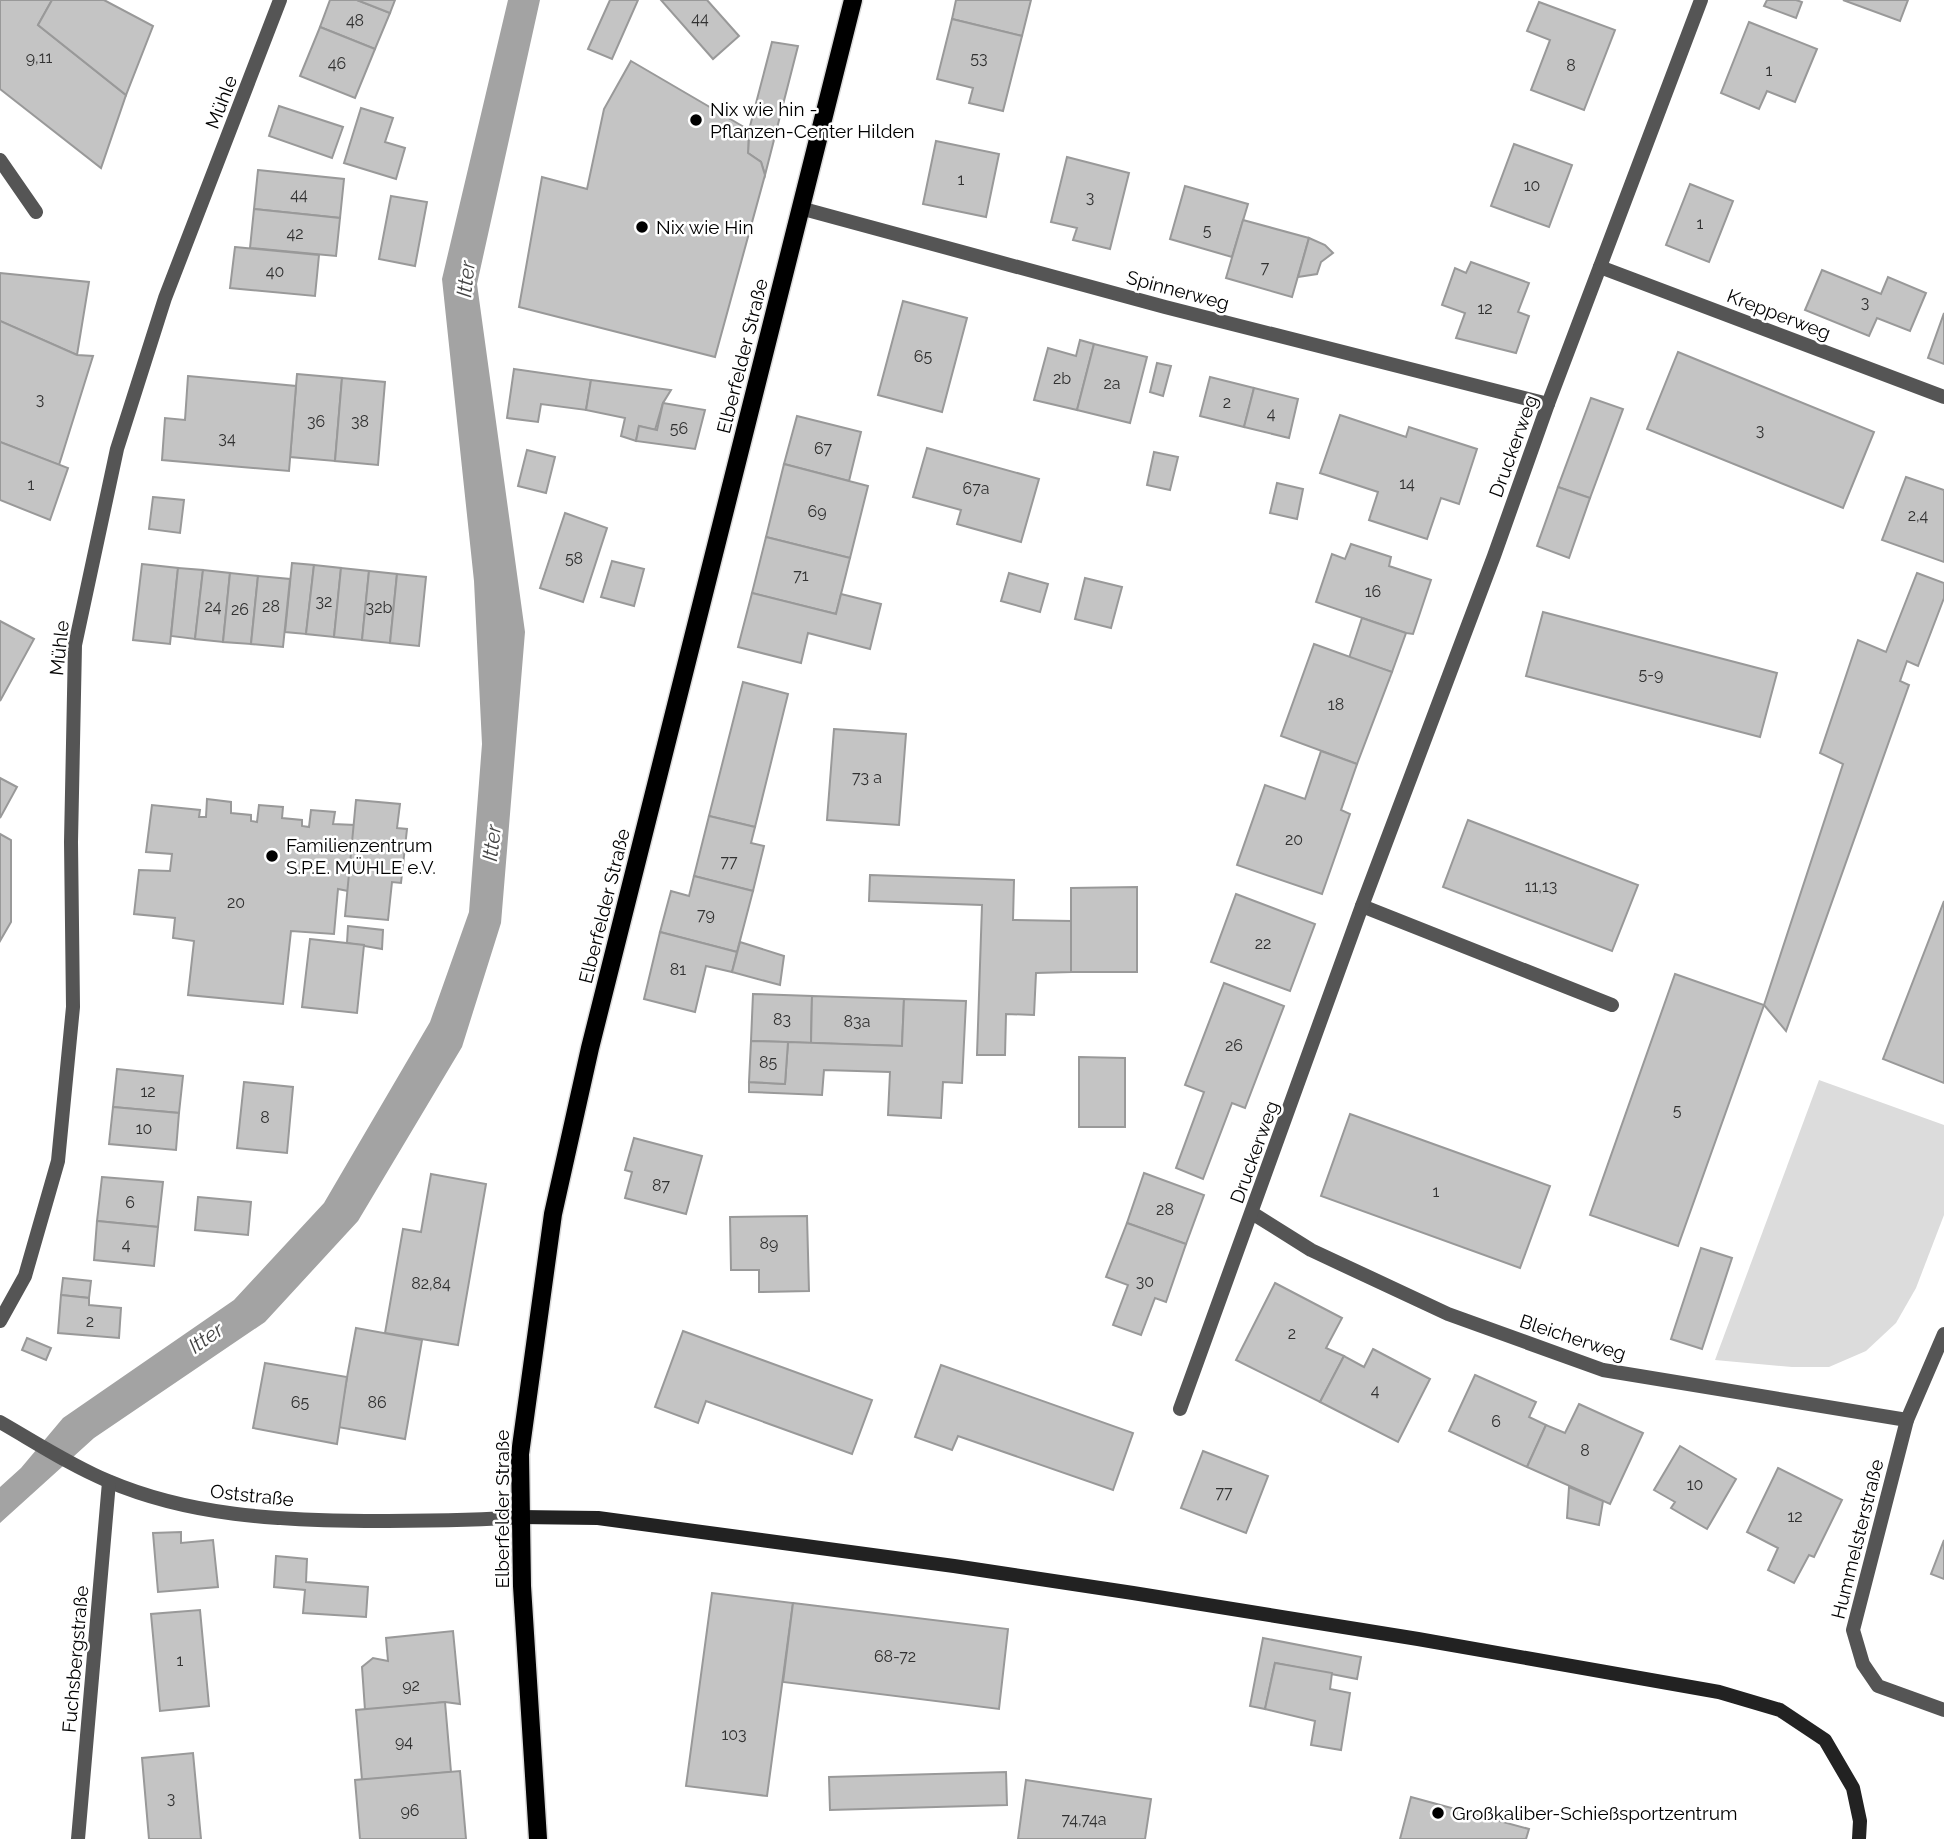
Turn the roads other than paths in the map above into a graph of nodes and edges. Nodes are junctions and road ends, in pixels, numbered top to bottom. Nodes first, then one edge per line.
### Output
1 (280, 0) edge
2 (853, 0) edge
3 (1701, 0) edge
4 (0, 160) edge
5 (800, 208) junction
6 (36, 212) dead end
7 (1600, 268) junction
8 (1944, 397) edge
9 (1548, 404) junction
10 (1362, 906) junction
11 (1612, 1005) dead end
12 (1252, 1213) junction
13 (0, 1321) edge
14 (1944, 1334) edge
15 (1180, 1409) dead end
16 (1907, 1420) junction
17 (0, 1422) edge
18 (109, 1482) junction
19 (520, 1517) junction
20 (1944, 1710) edge
21 (78, 1839) edge
22 (538, 1839) edge
23 (1859, 1839) edge

1 - 13 street, Mühle
2 - 5 main road, Elberfelder Straße
3 - 7 street, Druckerweg
4 - 6 street
5 - 9 street, Spinnerweg
5 - 19 main road, Elberfelder Straße
7 - 8 street, Krepperweg
7 - 9 street, Druckerweg
9 - 10 street, Druckerweg
10 - 11 street
10 - 12 street, Druckerweg
12 - 15 street, Druckerweg
12 - 16 street, Bleicherweg
14 - 16 street, Hummelsterstraße
16 - 20 street, Hummelsterstraße
17 - 18 street, Oststraße
18 - 19 street, Oststraße
18 - 21 street, Fuchsbergstraße
19 - 22 main road, Elberfelder Straße
19 - 23 main road

